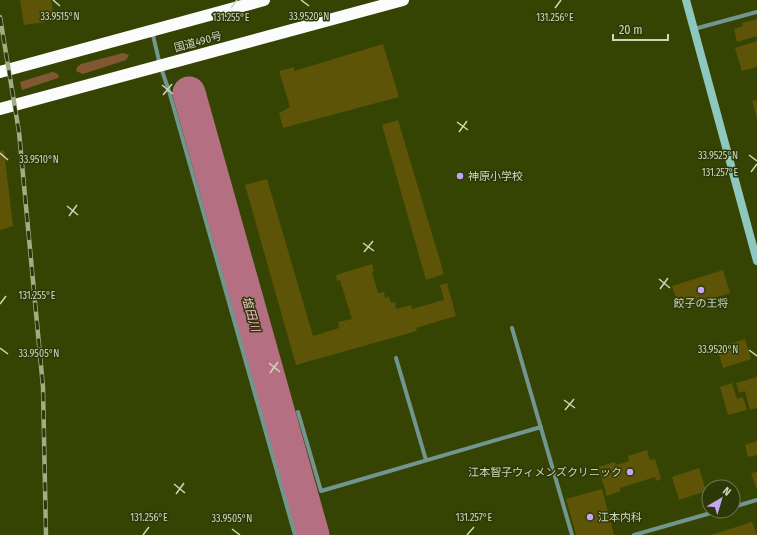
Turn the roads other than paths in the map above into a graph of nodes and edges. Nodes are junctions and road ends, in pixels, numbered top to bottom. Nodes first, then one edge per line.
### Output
1 (264, 0) edge
2 (403, 0) edge
3 (686, 0) edge
4 (757, 12) edge
5 (694, 29) junction
6 (152, 31) junction
7 (160, 65) junction
8 (0, 72) edge
9 (0, 109) edge
10 (753, 234) edge
11 (757, 261) edge
12 (512, 328) dead end
13 (396, 358) dead end
14 (298, 412) dead end
15 (541, 427) junction
16 (426, 460) junction
17 (757, 500) edge
18 (741, 505) edge
19 (701, 516) edge
20 (295, 535) edge
21 (572, 535) edge
22 (634, 535) edge

1 - 6 highway, 国道490号
2 - 7 highway, 国道490号
3 - 5 street
4 - 5 street
5 - 10 street
6 - 7 street
6 - 8 highway, 国道490号
7 - 9 highway, 国道490号
7 - 20 street
10 - 11 street
12 - 15 street
13 - 16 street
14 - 16 street
15 - 16 street
15 - 21 street
17 - 18 street
19 - 22 street

